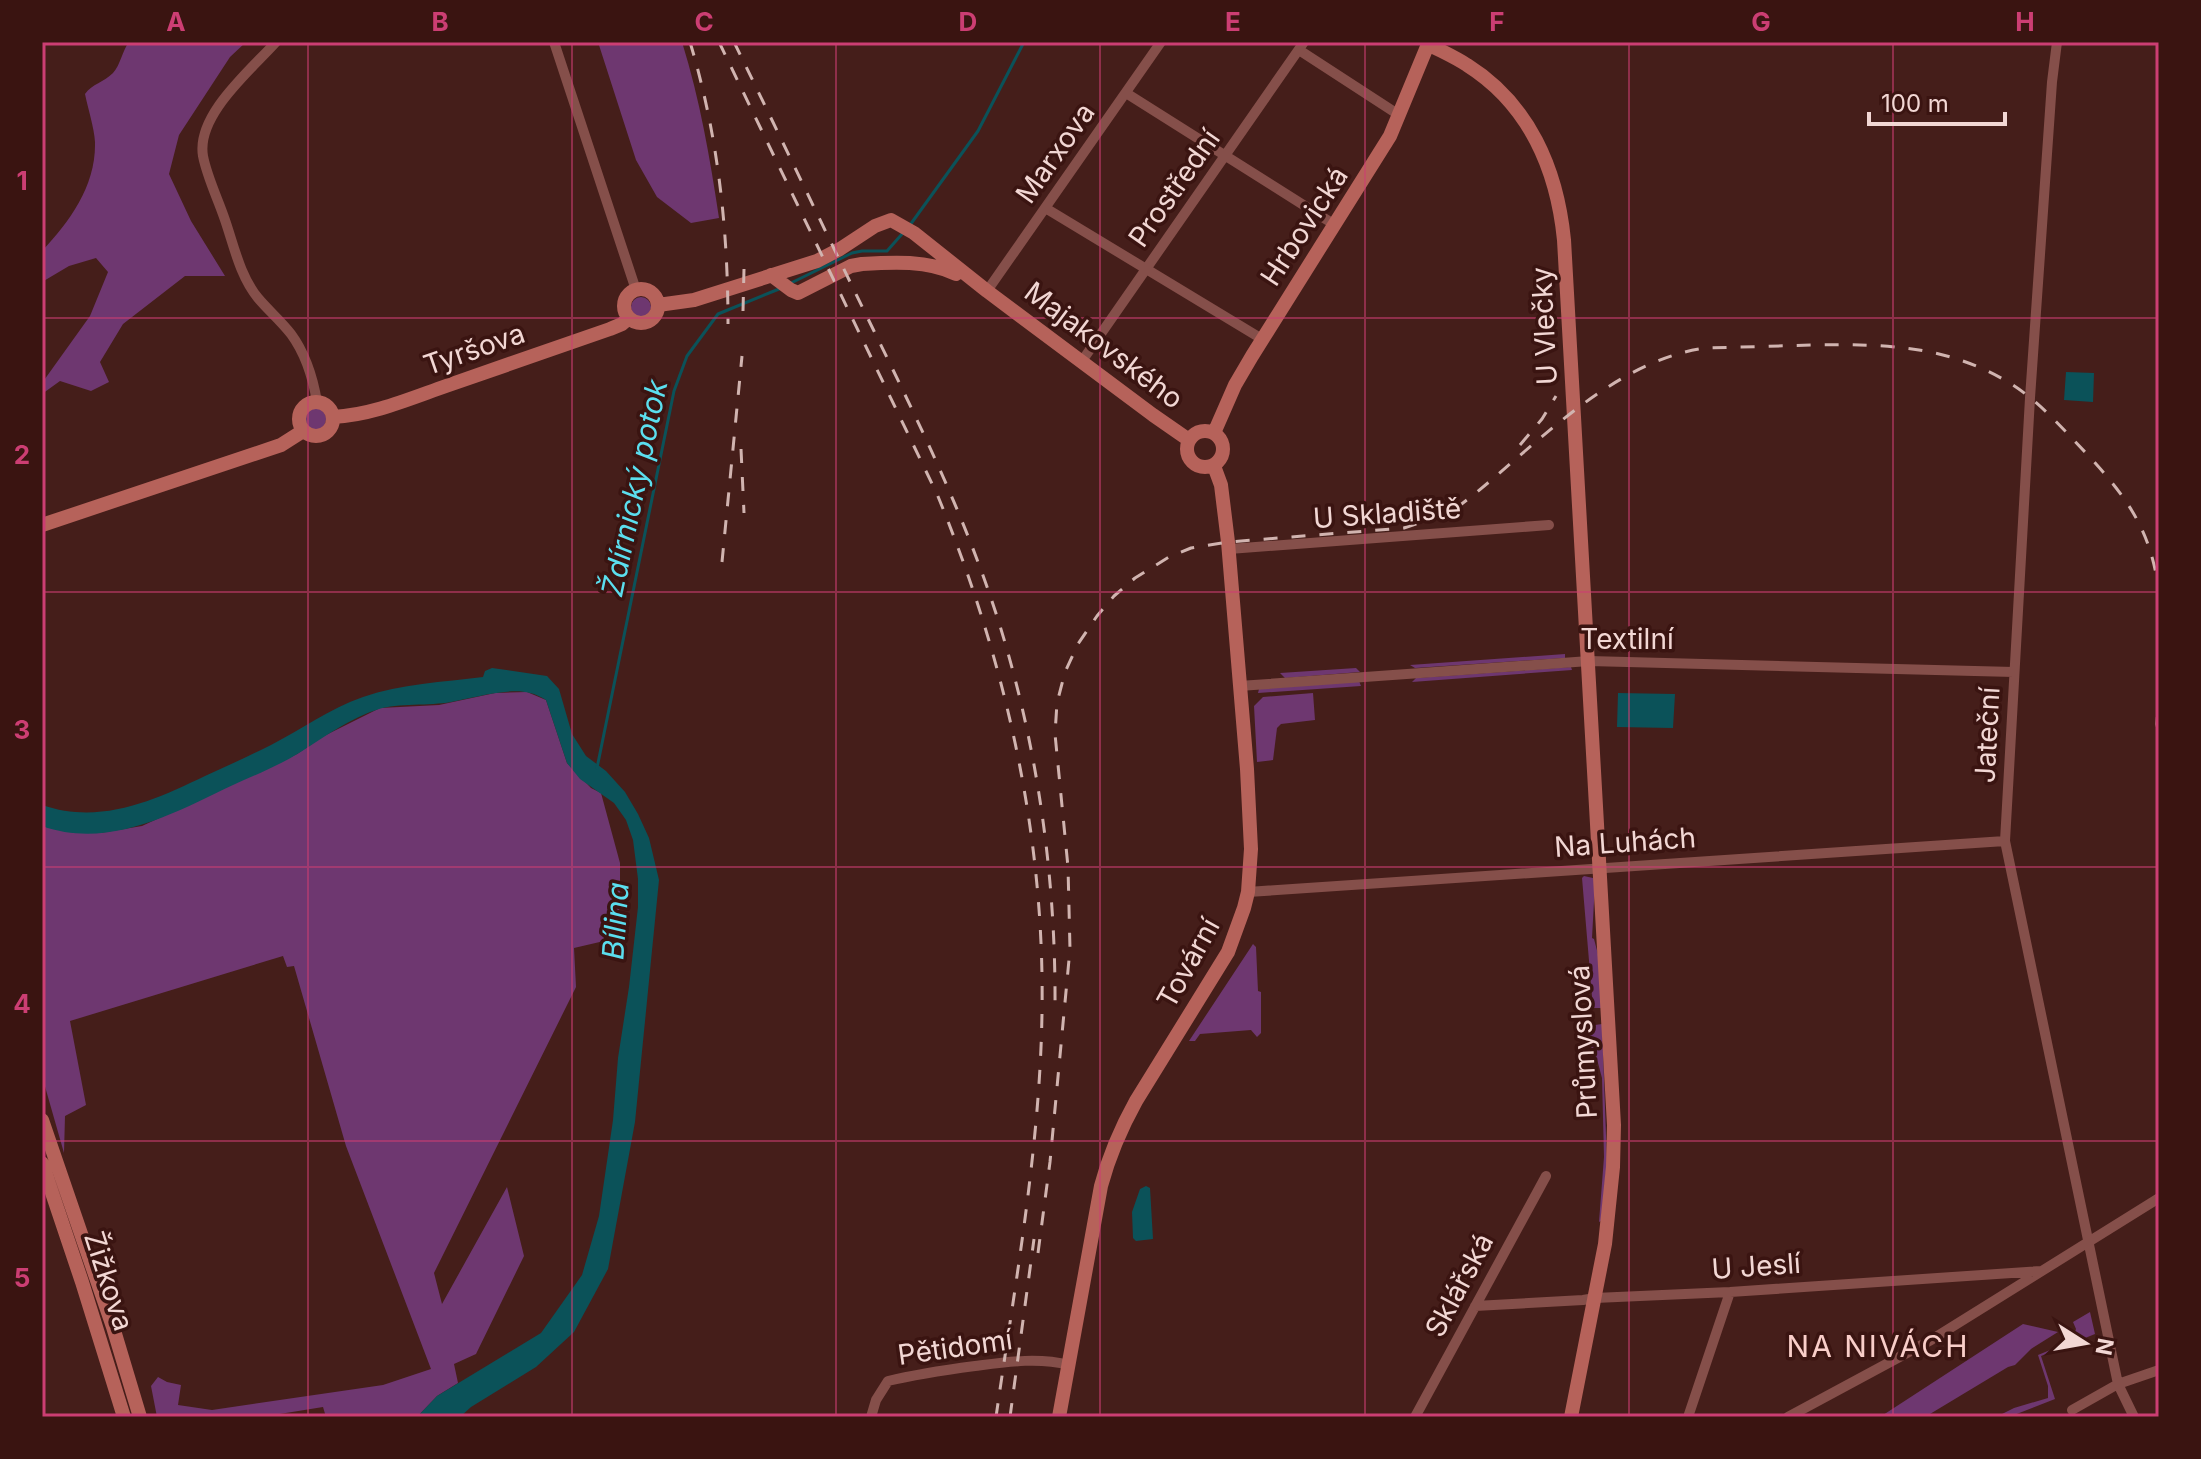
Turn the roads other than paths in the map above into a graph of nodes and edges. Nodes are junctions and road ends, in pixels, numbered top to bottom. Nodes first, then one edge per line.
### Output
1 (276, 42) edge
2 (554, 42) edge
3 (1161, 42) edge
4 (2057, 42) edge
5 (1428, 43) edge
6 (1302, 46) edge
7 (1126, 93) junction
8 (1399, 115) junction
9 (1225, 157) junction
10 (1047, 209) junction
11 (1335, 225) junction
12 (860, 234) joint
13 (1146, 269) junction
14 (781, 283) junction
15 (636, 290) junction
16 (987, 291) junction
17 (658, 305) junction
18 (629, 318) junction
19 (1262, 339) junction
20 (1082, 361) junction
21 (317, 402) junction
22 (333, 417) junction
23 (303, 431) junction
24 (1214, 433) junction
25 (1189, 440) junction
26 (1214, 466) junction
27 (42, 525) edge
28 (1549, 525) dead end
29 (1229, 549) junction
30 (1589, 661) junction
31 (2014, 672) junction
32 (1239, 686) junction
33 (2005, 841) junction
34 (1600, 868) junction
35 (1248, 892) junction
36 (42, 1120) edge
37 (42, 1163) edge
38 (1546, 1176) dead end
39 (2159, 1198) edge
40 (2089, 1241) junction
41 (2041, 1271) junction
42 (1730, 1292) junction
43 (1595, 1298) junction
44 (1475, 1306) junction
45 (1069, 1365) junction
46 (2159, 1370) edge
47 (2118, 1384) junction
48 (2072, 1410) dead end
49 (124, 1417) edge
50 (140, 1417) edge
51 (871, 1417) edge
52 (1059, 1417) edge
53 (1415, 1417) edge
54 (1571, 1417) edge
55 (1688, 1417) edge
56 (1788, 1417) edge
57 (2134, 1417) edge

1 - 21 street
2 - 15 street
3 - 7 street, Marxova
4 - 31 street, Jateční
5 - 8 main road, Hrbovická
5 - 30 main road, U Vlečky
6 - 8 street
6 - 9 street, Prostřední
7 - 9 street
7 - 10 street, Marxova
8 - 11 main road, Hrbovická
9 - 11 street
9 - 13 street, Prostřední
10 - 13 street
10 - 16 street, Marxova
11 - 19 main road, Hrbovická
12 - 14 main road, Tyršova
12 - 16 main road, Majakovského
13 - 19 street
13 - 20 street, Prostřední
14 - 16 main road, Majakovského
14 - 17 main road, Tyršova
15 - 17 main road
15 - 18 main road
16 - 20 main road, Majakovského
17 - 18 main road, Tyršova
18 - 22 main road, Tyršova
19 - 24 main road, Hrbovická
20 - 25 main road, Majakovského
21 - 22 main road
21 - 23 main road
22 - 23 main road, Tyršova
23 - 27 main road, Tyršova
24 - 25 main road
24 - 26 main road
25 - 26 main road
26 - 29 main road, Tovární
28 - 29 street, U Skladiště
29 - 32 main road, Tovární
30 - 31 street, Textilní
30 - 32 street, Textilní
30 - 34 main road, Průmyslová
31 - 33 street, Jateční
32 - 35 main road, Tovární
33 - 34 street, Na Luhách
33 - 40 street, Jateční
34 - 35 street, Na Luhách
34 - 43 main road, Průmyslová
35 - 45 main road, Tovární
36 - 50 main road, Žižkova
37 - 49 main road, Žižkova
38 - 44 street, Sklářská
39 - 40 street
40 - 41 street
40 - 47 street, Jateční
41 - 42 street, U Jeslí
41 - 56 street
42 - 43 street, U Jeslí
42 - 55 street
43 - 44 street, U Jeslí
43 - 54 main road, Průmyslová
44 - 53 street, Sklářská
45 - 51 street, Pětidomí
45 - 52 main road, Tovární
46 - 47 street
47 - 48 street
47 - 57 street, Jateční

